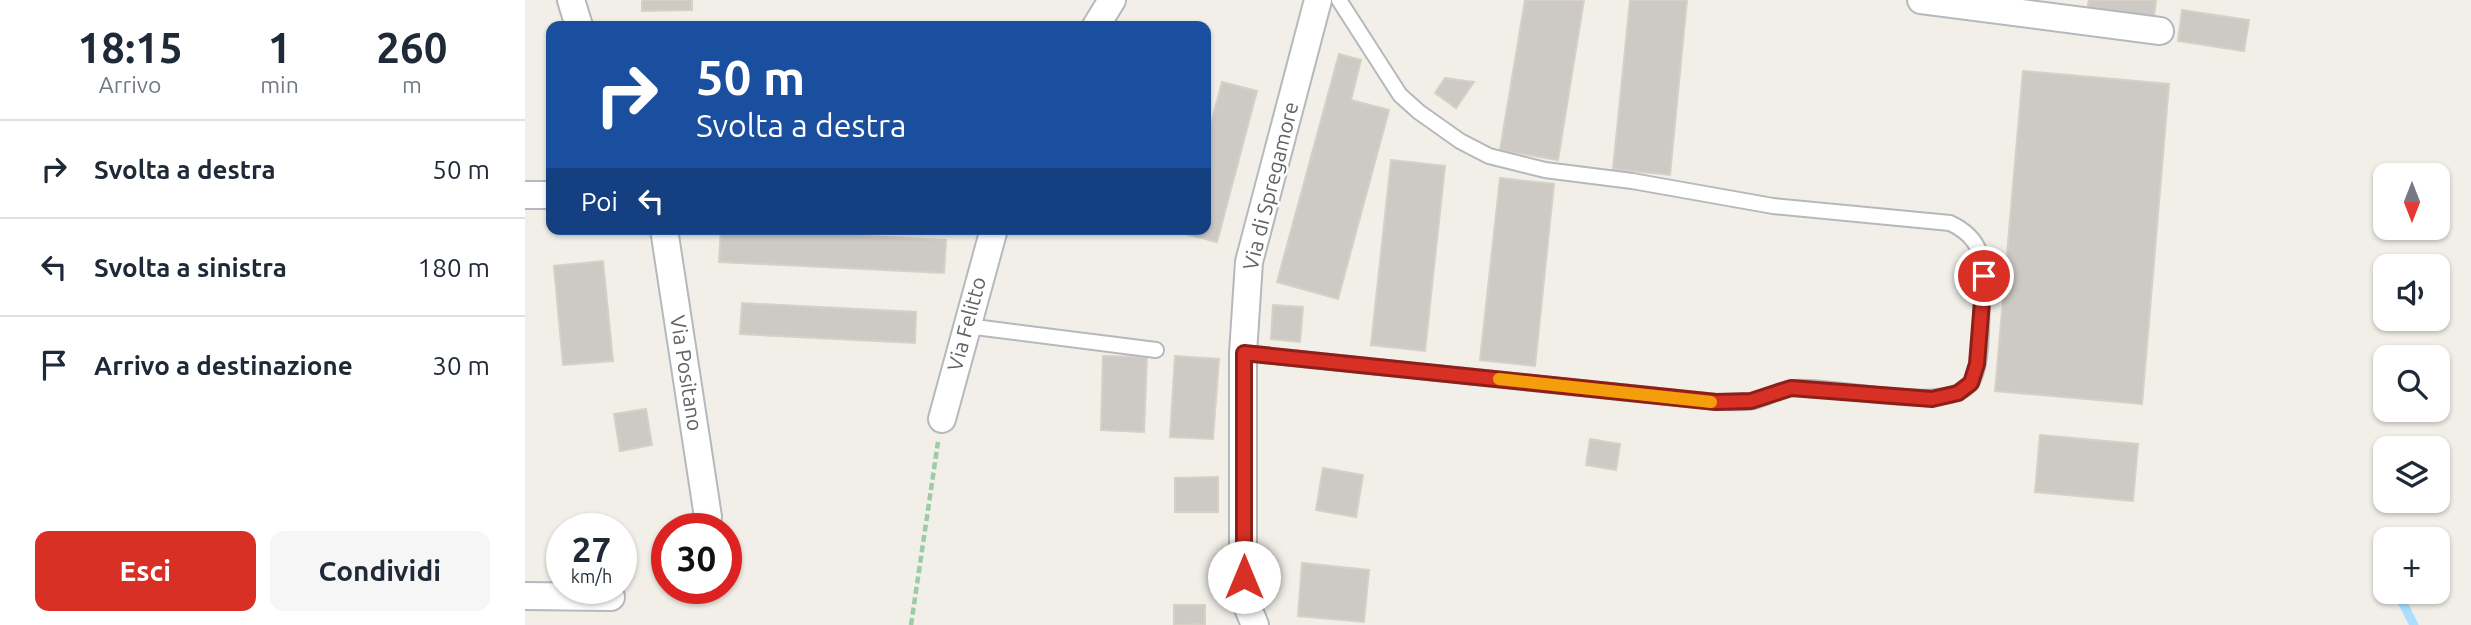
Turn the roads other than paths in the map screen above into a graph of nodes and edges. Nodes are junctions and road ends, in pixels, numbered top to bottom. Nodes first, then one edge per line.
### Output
1 (571, 0) edge
2 (1112, 0) edge
3 (1318, 0) edge
4 (1339, 0) edge
5 (1921, 0) edge
6 (577, 21) edge
7 (1099, 21) edge
8 (2159, 31) dead end
9 (525, 195) edge
10 (546, 195) edge
11 (665, 235) edge
12 (992, 235) edge
13 (967, 326) junction
14 (1156, 350) dead end
15 (1244, 353) junction
16 (942, 419) road end
17 (707, 513) edge
18 (525, 596) edge
19 (546, 596) edge
20 (1255, 625) edge

1 - 6 street
2 - 7 street
3 - 15 street, Via di Spregamore
4 - 15 lane
5 - 8 street
9 - 10 street
11 - 17 street, Via Positano
12 - 13 street, Via Felitto
13 - 14 lane
13 - 16 street, Via Felitto
15 - 20 street, Via di Spregamore
18 - 19 street

